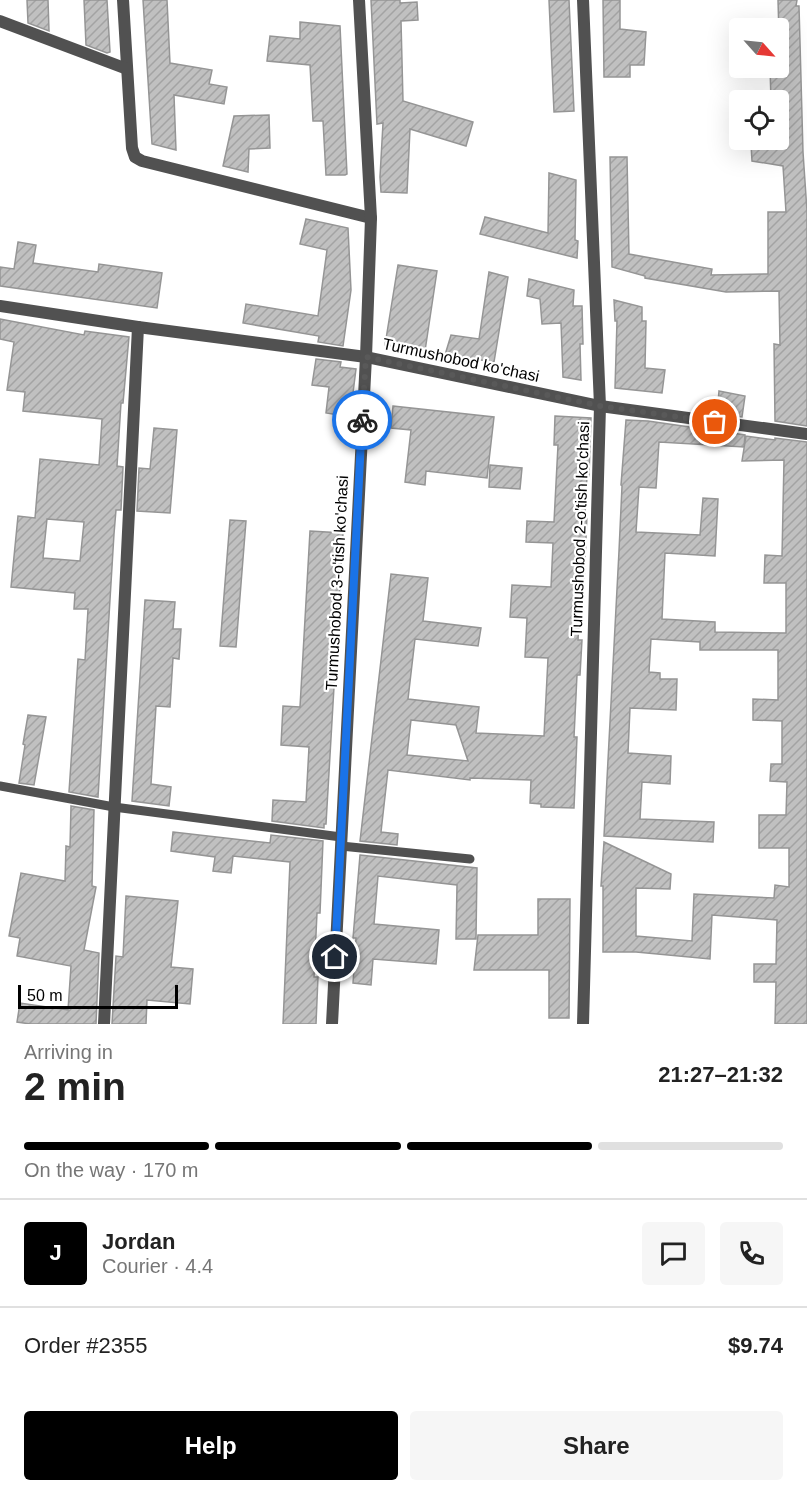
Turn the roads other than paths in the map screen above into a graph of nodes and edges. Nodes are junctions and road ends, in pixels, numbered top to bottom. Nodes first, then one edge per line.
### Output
1 (123, 0) edge
2 (359, 0) edge
3 (583, 0) edge
4 (0, 21) edge
5 (127, 69) junction
6 (371, 218) junction
7 (0, 306) edge
8 (138, 327) junction
9 (366, 357) junction
10 (600, 406) junction
11 (807, 434) edge
12 (0, 786) edge
13 (114, 807) junction
14 (341, 841) junction
15 (470, 859) dead end
16 (104, 1024) edge
17 (332, 1024) edge
18 (583, 1024) edge

1 - 5 street
2 - 6 street, Turmushobod 3-o'tish ko'chasi
3 - 10 street, Turmushobod 2-o'tish ko'chasi
4 - 5 street
5 - 6 street
6 - 9 street, Turmushobod 3-o'tish ko'chasi
7 - 8 street, Turmushobod ko'chasi
8 - 9 street, Turmushobod ko'chasi
8 - 13 street
9 - 10 street, Turmushobod ko'chasi
9 - 14 street, Turmushobod 3-o'tish ko'chasi
10 - 11 street, Turmushobod ko'chasi
10 - 18 street, Turmushobod 2-o'tish ko'chasi
12 - 13 lane
13 - 14 lane
13 - 16 street
14 - 15 lane
14 - 17 street, Turmushobod 3-o'tish ko'chasi

